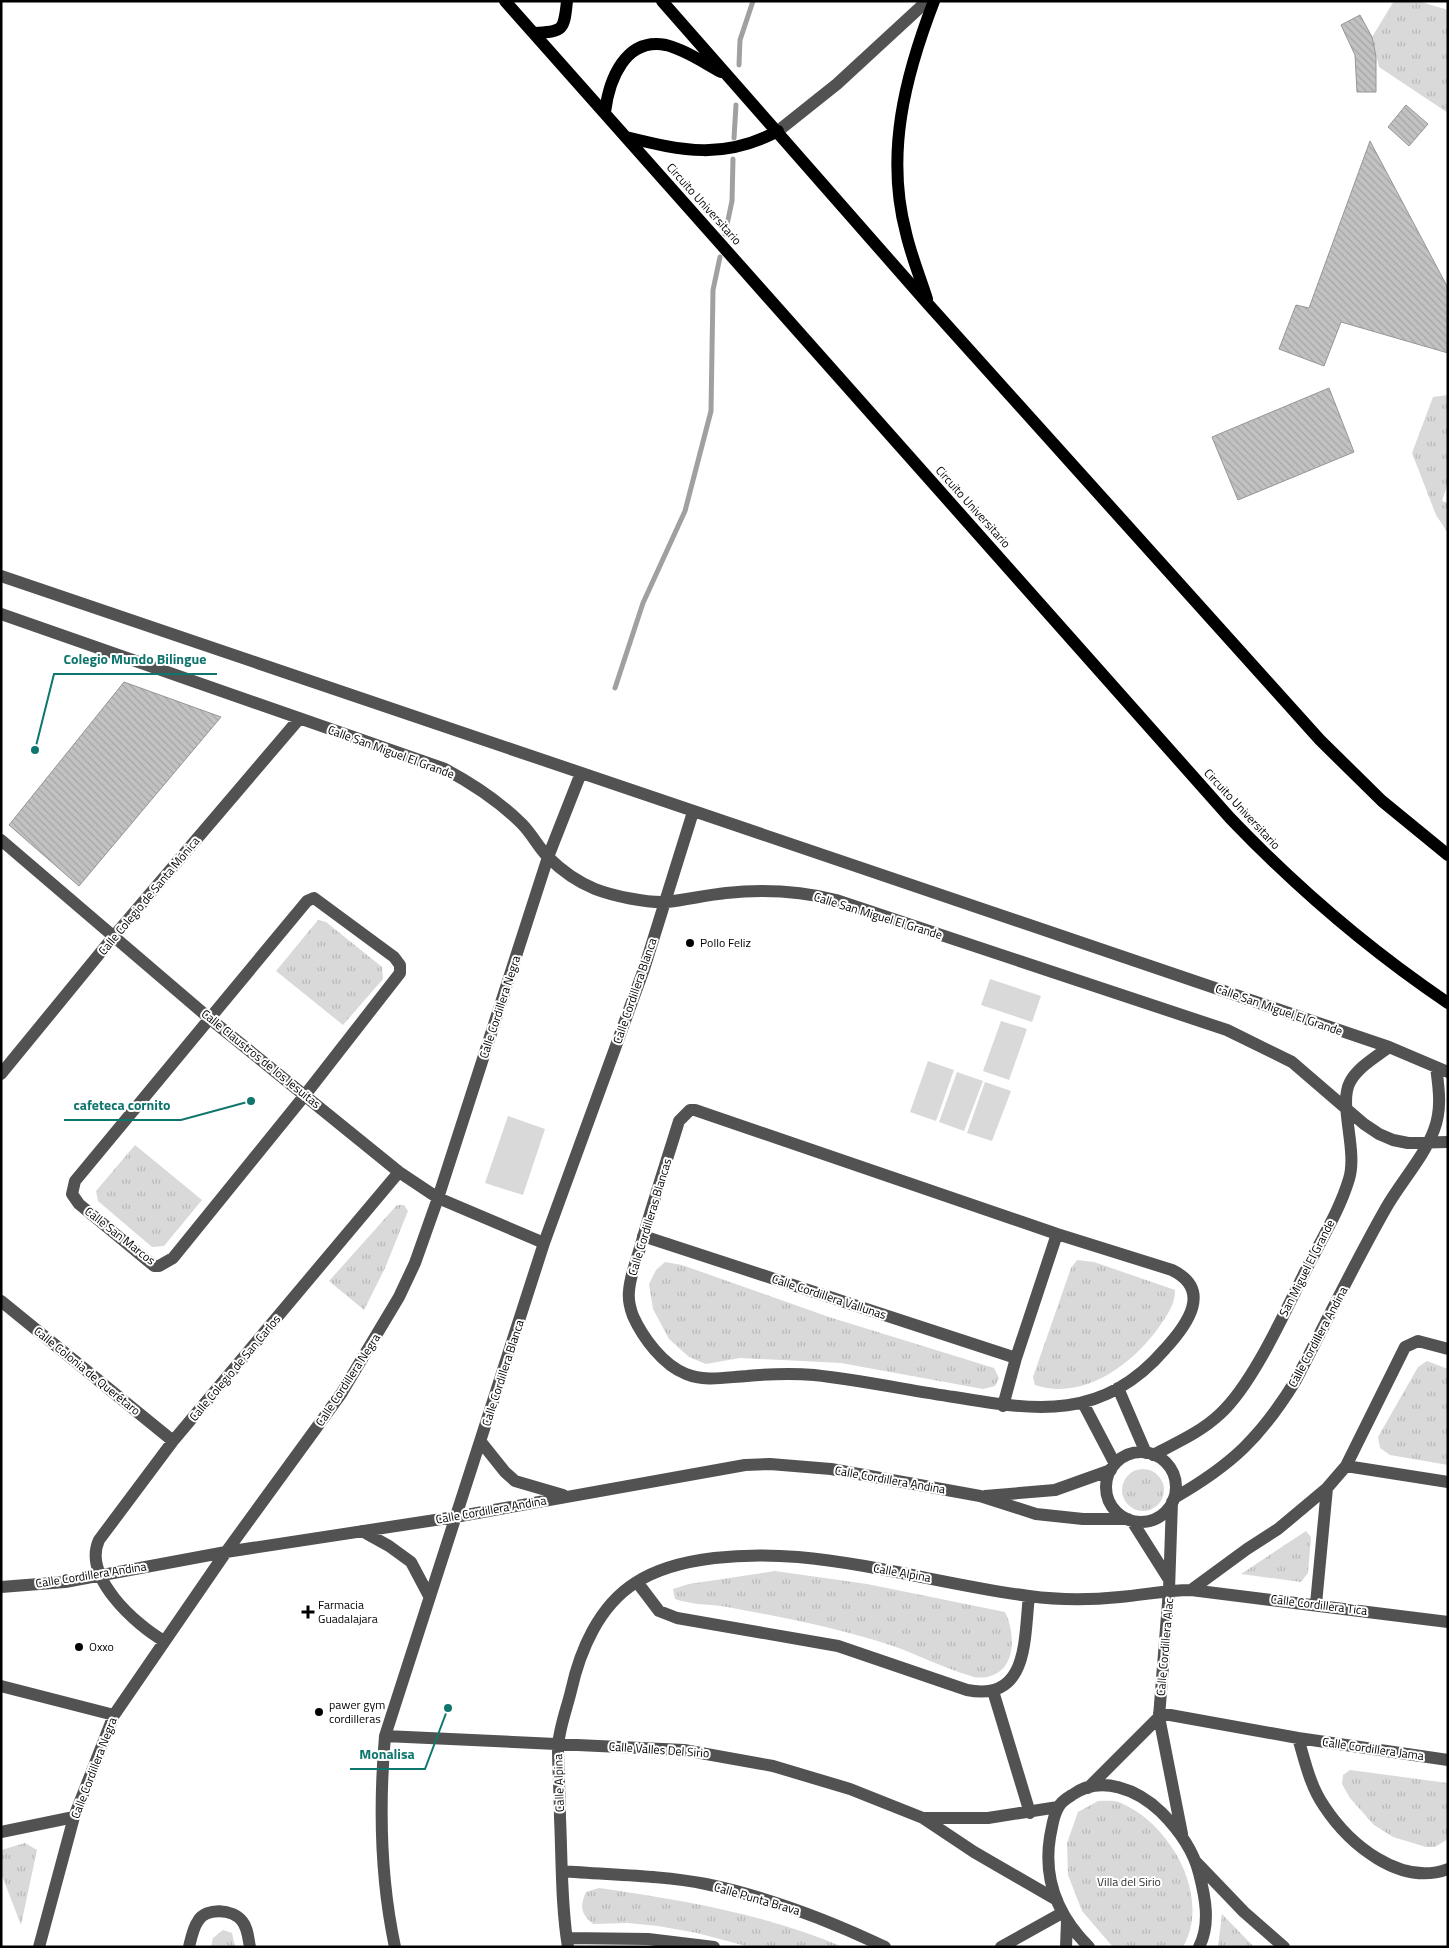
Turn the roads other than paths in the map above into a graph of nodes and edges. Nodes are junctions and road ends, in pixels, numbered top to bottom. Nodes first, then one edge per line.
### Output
1 (505, 1) edge
2 (567, 1) edge
3 (662, 1) edge
4 (928, 1) edge
5 (934, 1) edge
6 (534, 33) junction
7 (730, 77) junction
8 (605, 112) junction
9 (778, 131) junction
10 (626, 137) junction
11 (928, 304) junction
12 (1, 576) edge
13 (1, 614) edge
14 (299, 719) junction
15 (581, 773) junction
16 (693, 812) junction
17 (1, 840) edge
18 (1448, 855) edge
19 (548, 857) junction
20 (664, 902) junction
21 (114, 936) junction
22 (1448, 1003) edge
23 (209, 1018) junction
24 (1390, 1047) junction
25 (1442, 1070) edge
26 (1, 1074) edge
27 (305, 1095) junction
28 (1347, 1108) junction
29 (1448, 1142) edge
30 (1427, 1144) junction
31 (399, 1172) junction
32 (438, 1198) junction
33 (1057, 1234) junction
34 (643, 1236) junction
35 (544, 1242) junction
36 (1, 1301) edge
37 (1448, 1349) edge
38 (1016, 1358) junction
39 (1118, 1388) junction
40 (1083, 1403) junction
41 (1003, 1406) junction
42 (173, 1441) junction
43 (481, 1442) junction
44 (1149, 1454) junction
45 (1346, 1466) junction
46 (1113, 1467) junction
47 (1448, 1482) edge
48 (1327, 1488) junction
49 (568, 1496) junction
50 (980, 1496) junction
51 (1173, 1500) junction
52 (455, 1517) junction
53 (1130, 1520) junction
54 (362, 1531) junction
55 (226, 1552) junction
56 (100, 1576) junction
57 (637, 1582) junction
58 (1169, 1584) junction
59 (1, 1587) edge
60 (1191, 1590) junction
61 (430, 1596) junction
62 (1029, 1596) junction
63 (1316, 1604) junction
64 (1448, 1622) edge
65 (164, 1641) junction
66 (1, 1686) edge
67 (993, 1691) junction
68 (114, 1715) junction
69 (1159, 1715) junction
70 (386, 1736) junction
71 (1298, 1738) junction
72 (558, 1744) junction
73 (1448, 1760) edge
74 (1088, 1788) junction
75 (1058, 1807) junction
76 (1030, 1813) junction
77 (74, 1817) junction
78 (923, 1818) junction
79 (1, 1832) edge
80 (1183, 1839) junction
81 (1196, 1861) junction
82 (1448, 1869) edge
83 (562, 1871) junction
84 (1057, 1900) junction
85 (1065, 1917) junction
86 (567, 1942) edge
87 (39, 1947) edge
88 (189, 1947) edge
89 (250, 1947) edge
90 (394, 1947) edge
91 (714, 1947) edge
92 (885, 1947) edge
93 (1001, 1947) edge
94 (1066, 1947) edge
95 (1089, 1947) edge
96 (1199, 1947) edge
97 (1284, 1947) edge

1 - 6 main road, Circuito Universitario
2 - 6 main road
3 - 7 main road
4 - 9 street
5 - 11 main road
6 - 8 main road, Circuito Universitario
7 - 8 main road
7 - 9 main road
8 - 10 main road, Circuito Universitario
9 - 10 main road
9 - 11 main road
10 - 22 main road, Circuito Universitario
11 - 18 main road
12 - 15 street, Calle San Miguel El Grande
13 - 14 street, Calle San Miguel El Grande
14 - 19 street, Calle San Miguel El Grande
14 - 21 street, Calle Colegio de Santa Mónica
15 - 16 street, Calle San Miguel El Grande
15 - 19 street, Calle Cordillera Negra
16 - 20 street, Calle Cordillera Blanca
16 - 24 street, Calle San Miguel El Grande
17 - 21 street, Calle Claustros de los Jesuitas
19 - 20 street, Calle San Miguel El Grande
19 - 32 street, Calle Cordillera Negra
20 - 28 street, Calle San Miguel El Grande
20 - 35 street, Calle Cordillera Blanca
21 - 23 street, Calle Claustros de los Jesuitas
21 - 26 street, Calle Colegio de Santa Mónica
23 - 27 street, Calle Claustros de los Jesuitas
23 - 27 street, Calle San Marcos
23 - 27 street, Calle San Marcos
24 - 25 street, Calle San Miguel El Grande
24 - 28 street, San Miguel El Grande
25 - 30 street
27 - 31 street, Calle Claustros de los Jesuitas
28 - 30 street, Calle San Miguel El Grande
28 - 44 street, San Miguel El Grande
29 - 30 street, Calle San Miguel El Grande
30 - 51 street, Calle Cordillera Andina
31 - 32 street, Calle Claustros de los Jesuitas
31 - 42 street, Calle Colegio de San Carlos
32 - 35 street, Calle Claustros de los Jesuitas
32 - 55 street, Calle Cordillera Negra
33 - 34 street, Calle Cordilleras Blancas
33 - 38 street
33 - 39 street, Calle Cordilleras Blancas
34 - 38 street, Calle Cordillera Vallunas
34 - 41 street, Calle Cordilleras Blancas
35 - 43 street, Calle Cordillera Blanca
36 - 42 street, Calle Colonia de Querétaro
37 - 45 street
38 - 41 street
39 - 40 street, Calle Cordilleras Blancas
39 - 44 street
40 - 41 street, Calle Cordilleras Blancas
40 - 46 street
42 - 56 street, Calle Colegio de San Carlos
43 - 49 street
43 - 52 street, Calle Cordillera Blanca
44 - 46 street
44 - 51 street
45 - 47 street
45 - 48 street
46 - 50 street, Calle Cordillera Andina
46 - 53 street
48 - 60 street
48 - 63 street
49 - 50 street, Calle Cordillera Andina
49 - 52 street, Calle Cordillera Andina
50 - 53 street, Calle Cordillera Andina
51 - 53 street
51 - 58 street, Calle Cordillera Alac
52 - 54 street, Calle Cordillera Andina
52 - 61 street, Calle Cordillera Blanca
53 - 58 street
54 - 55 street, Calle Cordillera Andina
54 - 61 street
55 - 56 street, Calle Cordillera Andina
55 - 65 street, Calle Cordillera Negra
56 - 59 street, Calle Cordillera Andina
56 - 65 street
57 - 62 street, Calle Alpina
57 - 67 street
57 - 72 street, Calle Alpina
58 - 60 street, Calle Cordillera Tica
58 - 62 street, Calle Alpina
58 - 69 street, Calle Cordillera Alac
60 - 63 street, Calle Cordillera Tica
61 - 70 street, Calle Cordillera Blanca
62 - 67 street
63 - 64 street, Calle Cordillera Tica
65 - 68 street, Calle Cordillera Negra
66 - 68 street
67 - 76 street
68 - 77 street, Calle Cordillera Negra
69 - 71 street, Calle Cordillera Jama
69 - 74 street
69 - 80 street, Calle Cordillera Alac
70 - 72 street, Calle Valles Del Sirio
70 - 90 street, Calle Cordillera Blanca
71 - 73 street, Calle Cordillera Jama
71 - 82 street
72 - 78 street, Calle Valles Del Sirio
72 - 83 street, Calle Alpina
74 - 75 street
74 - 80 street
75 - 76 street, Calle Valles Del Sirio
75 - 84 street
76 - 78 street, Calle Valles Del Sirio
77 - 79 street
77 - 87 street, Calle Cordillera Negra
78 - 84 street, Calle Valles Del Sirio
80 - 81 street
81 - 96 street
81 - 97 street
83 - 86 street, Calle Alpina
83 - 92 street, Calle Punta Brava
84 - 85 street
85 - 93 street
85 - 94 street
85 - 95 street
86 - 91 street
88 - 89 street

